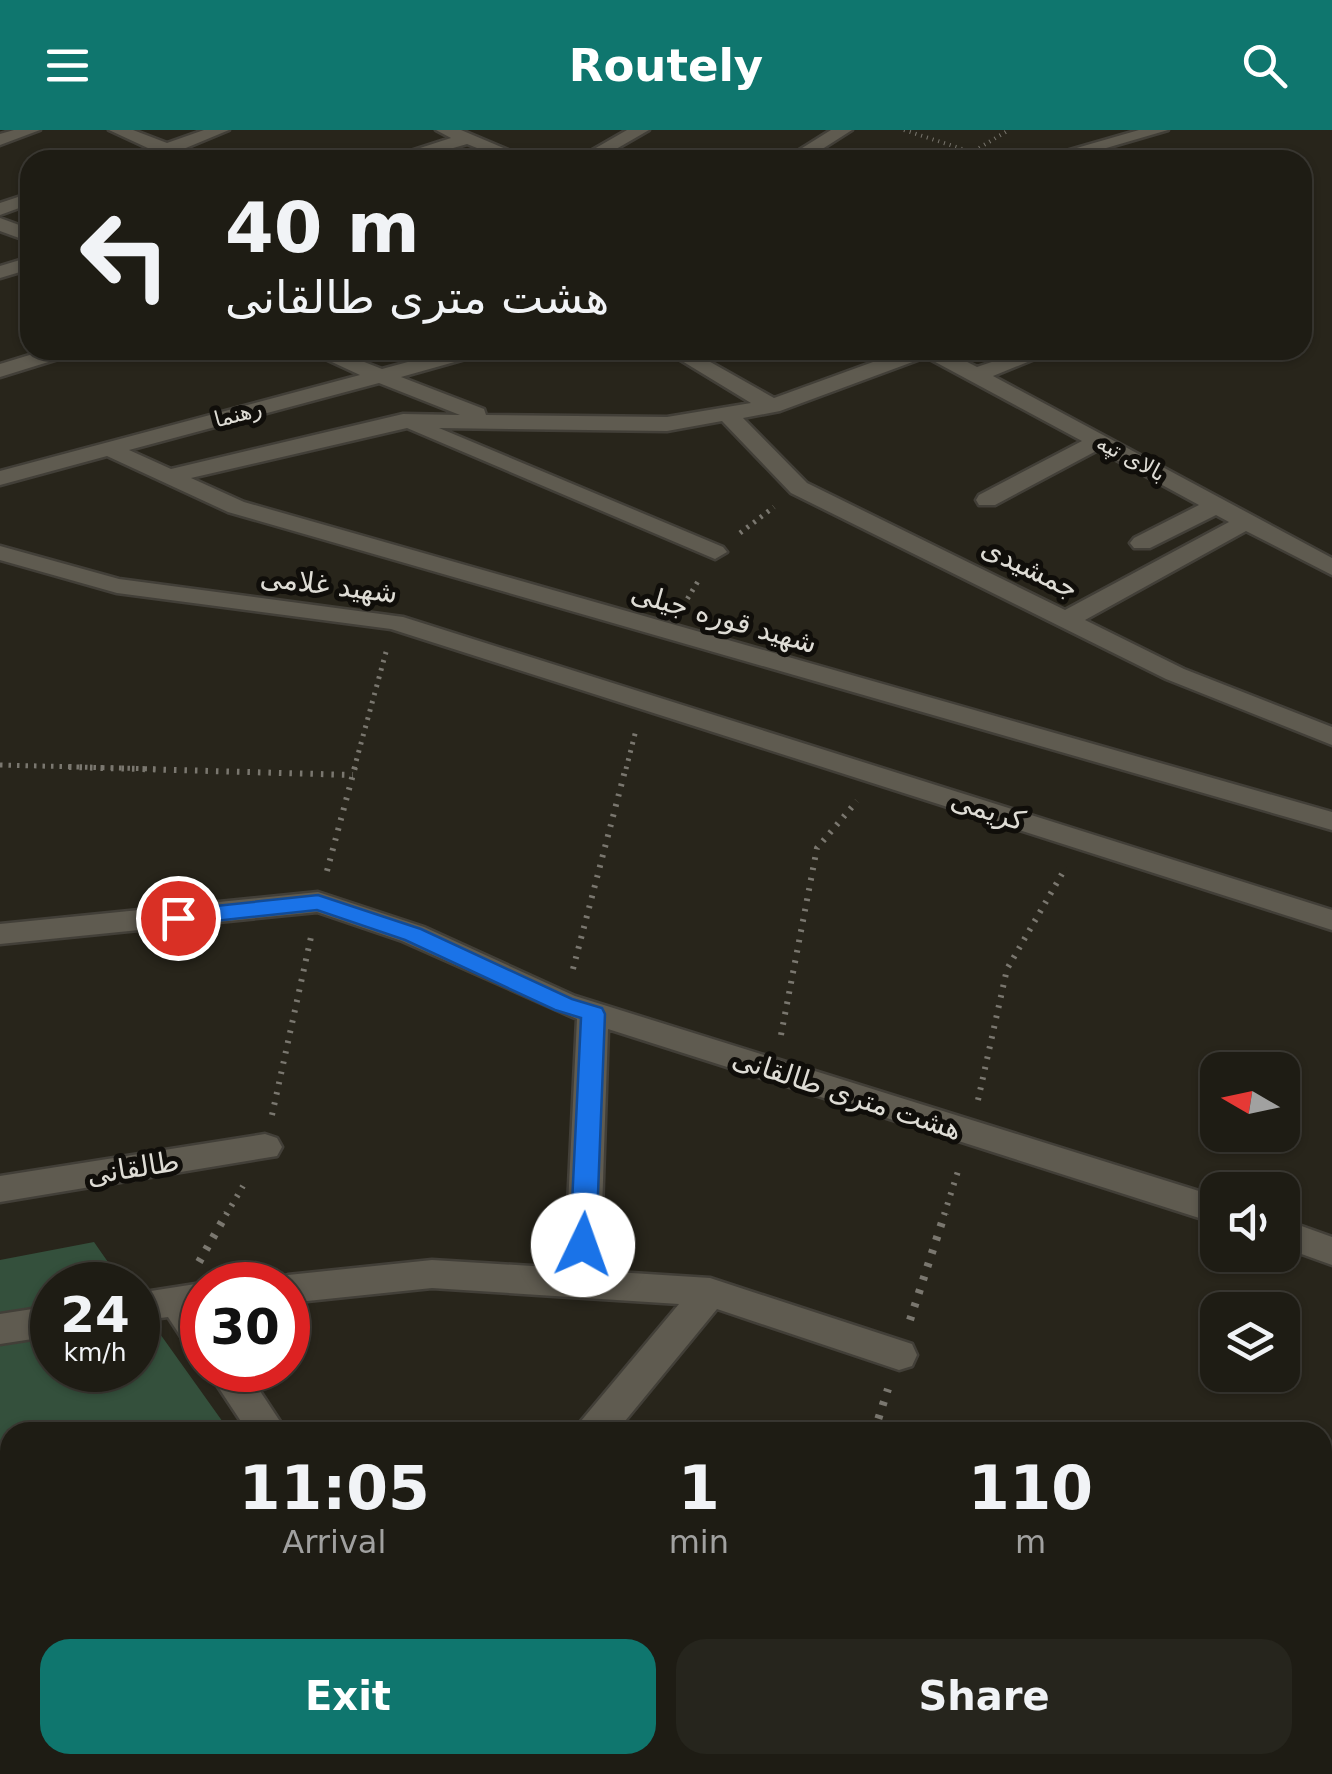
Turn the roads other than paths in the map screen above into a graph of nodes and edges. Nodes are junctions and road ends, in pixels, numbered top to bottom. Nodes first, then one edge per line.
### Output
1 (31, 130) edge
2 (118, 130) edge
3 (220, 130) edge
4 (445, 130) edge
5 (640, 130) edge
6 (843, 130) edge
7 (1159, 130) edge
8 (468, 139) junction
9 (0, 140) edge
10 (167, 149) joint
11 (428, 150) edge
12 (497, 150) edge
13 (603, 150) edge
14 (809, 150) edge
15 (1082, 150) edge
16 (35, 360) edge
17 (341, 360) edge
18 (439, 360) edge
19 (692, 360) edge
20 (899, 360) edge
21 (947, 360) edge
22 (1019, 360) edge
23 (0, 371) edge
24 (976, 375) junction
25 (380, 376) junction
26 (772, 406) junction
27 (728, 414) junction
28 (403, 420) junction
29 (492, 420) junction
30 (1100, 441) junction
31 (109, 449) junction
32 (166, 477) junction
33 (0, 478) edge
34 (986, 500) dead end
35 (1218, 505) junction
36 (1247, 521) junction
37 (1142, 543) dead end
38 (715, 552) dead end
39 (0, 553) edge
40 (1332, 568) edge
41 (1066, 620) junction
42 (644, 700) joint
43 (1332, 737) edge
44 (1332, 822) edge
45 (1332, 920) edge
46 (0, 934) edge
47 (578, 1009) junction
48 (266, 1147) road end
49 (0, 1189) edge
50 (1200, 1206) edge
51 (1300, 1239) edge
52 (1332, 1252) edge
53 (582, 1284) junction
54 (310, 1287) edge
55 (710, 1292) junction
56 (30, 1325) edge
57 (0, 1330) edge
58 (899, 1355) dead end
59 (241, 1392) edge
60 (262, 1422) edge
61 (602, 1422) edge

1 - 9 street
2 - 10 street
3 - 10 street
4 - 8 street
5 - 13 street
6 - 14 street
7 - 15 street
8 - 11 street
8 - 12 street
16 - 23 street
17 - 25 street
18 - 25 street, رهنما
19 - 26 street
20 - 26 street
21 - 24 street, بالای تپه
22 - 24 street
24 - 30 street, بالای تپه
25 - 29 street
25 - 31 street, رهنما
26 - 27 street
27 - 29 street
27 - 41 street, جمشیدی
28 - 29 street
28 - 32 street
28 - 38 street
30 - 34 street
30 - 35 street, بالای تپه
31 - 32 street, شهید قوره جیلی
31 - 33 street, رهنما
32 - 44 street, شهید قوره جیلی
35 - 36 street, بالای تپه
35 - 37 street
36 - 40 street, بالای تپه
36 - 41 street
39 - 42 street, شهید غلامی
41 - 43 street, جمشیدی
42 - 45 street, کریمی
46 - 47 street, هشت متری طالقانی
47 - 50 street, هشت متری طالقانی
47 - 53 street
48 - 49 street, طالقانی
51 - 52 street
53 - 54 street
53 - 55 street
55 - 58 street
55 - 61 street
56 - 57 street
59 - 60 street

